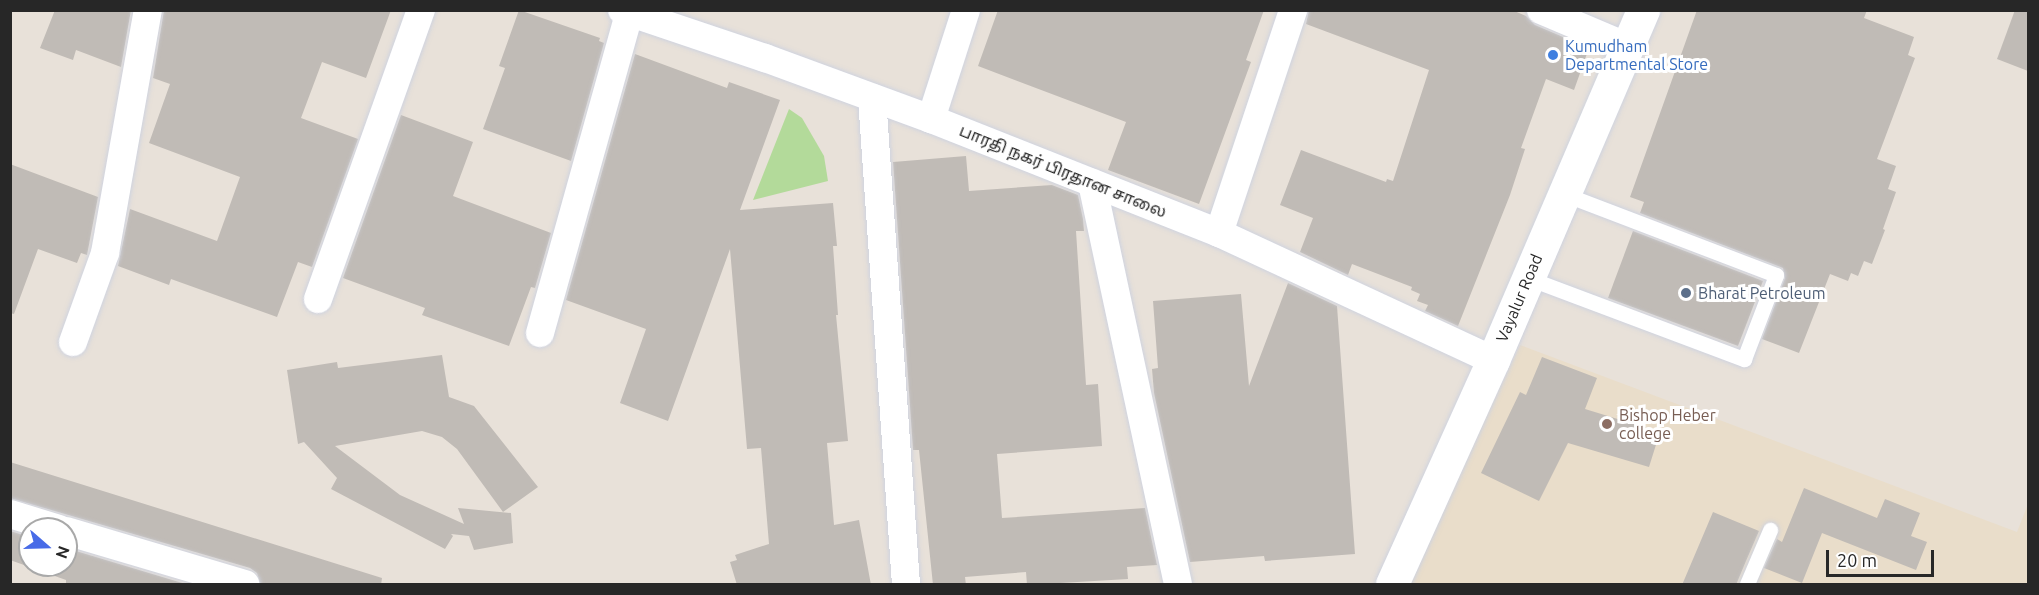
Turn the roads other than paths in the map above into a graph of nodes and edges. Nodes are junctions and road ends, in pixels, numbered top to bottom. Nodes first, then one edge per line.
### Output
1 (148, 10) edge
2 (420, 10) edge
3 (966, 10) edge
4 (1293, 10) edge
5 (1541, 10) edge
6 (1643, 10) edge
7 (627, 11) edge
8 (1628, 47) junction
9 (872, 98) junction
10 (931, 118) junction
11 (1092, 183) junction
12 (1564, 194) junction
13 (1219, 232) junction
14 (1528, 278) junction
15 (318, 299) dead end
16 (540, 333) dead end
17 (73, 342) dead end
18 (1493, 360) junction
19 (1770, 531) dead end
20 (78, 535) edge
21 (1391, 584) edge
22 (245, 585) edge
23 (906, 585) edge
24 (1178, 585) edge
25 (1748, 585) edge

1 - 17 street
2 - 15 street
3 - 10 street
4 - 13 street
5 - 8 street
6 - 8 main road, Vayalur Road
7 - 9 street, பாரதி நகர் பிரதான சாலை
7 - 16 street
8 - 12 main road, Vayalur Road
9 - 10 street, பாரதி நகர் பிரதான சாலை
9 - 23 street
10 - 11 street, பாரதி நகர் பிரதான சாலை
11 - 13 street, பாரதி நகர் பிரதான சாலை
11 - 24 street
12 - 14 main road, Vayalur Road
12 - 14 lane
13 - 18 street, பாரதி நகர் பிரதான சாலை
14 - 18 main road, Vayalur Road
18 - 21 main road, Vayalur Road
19 - 25 lane
20 - 22 street

